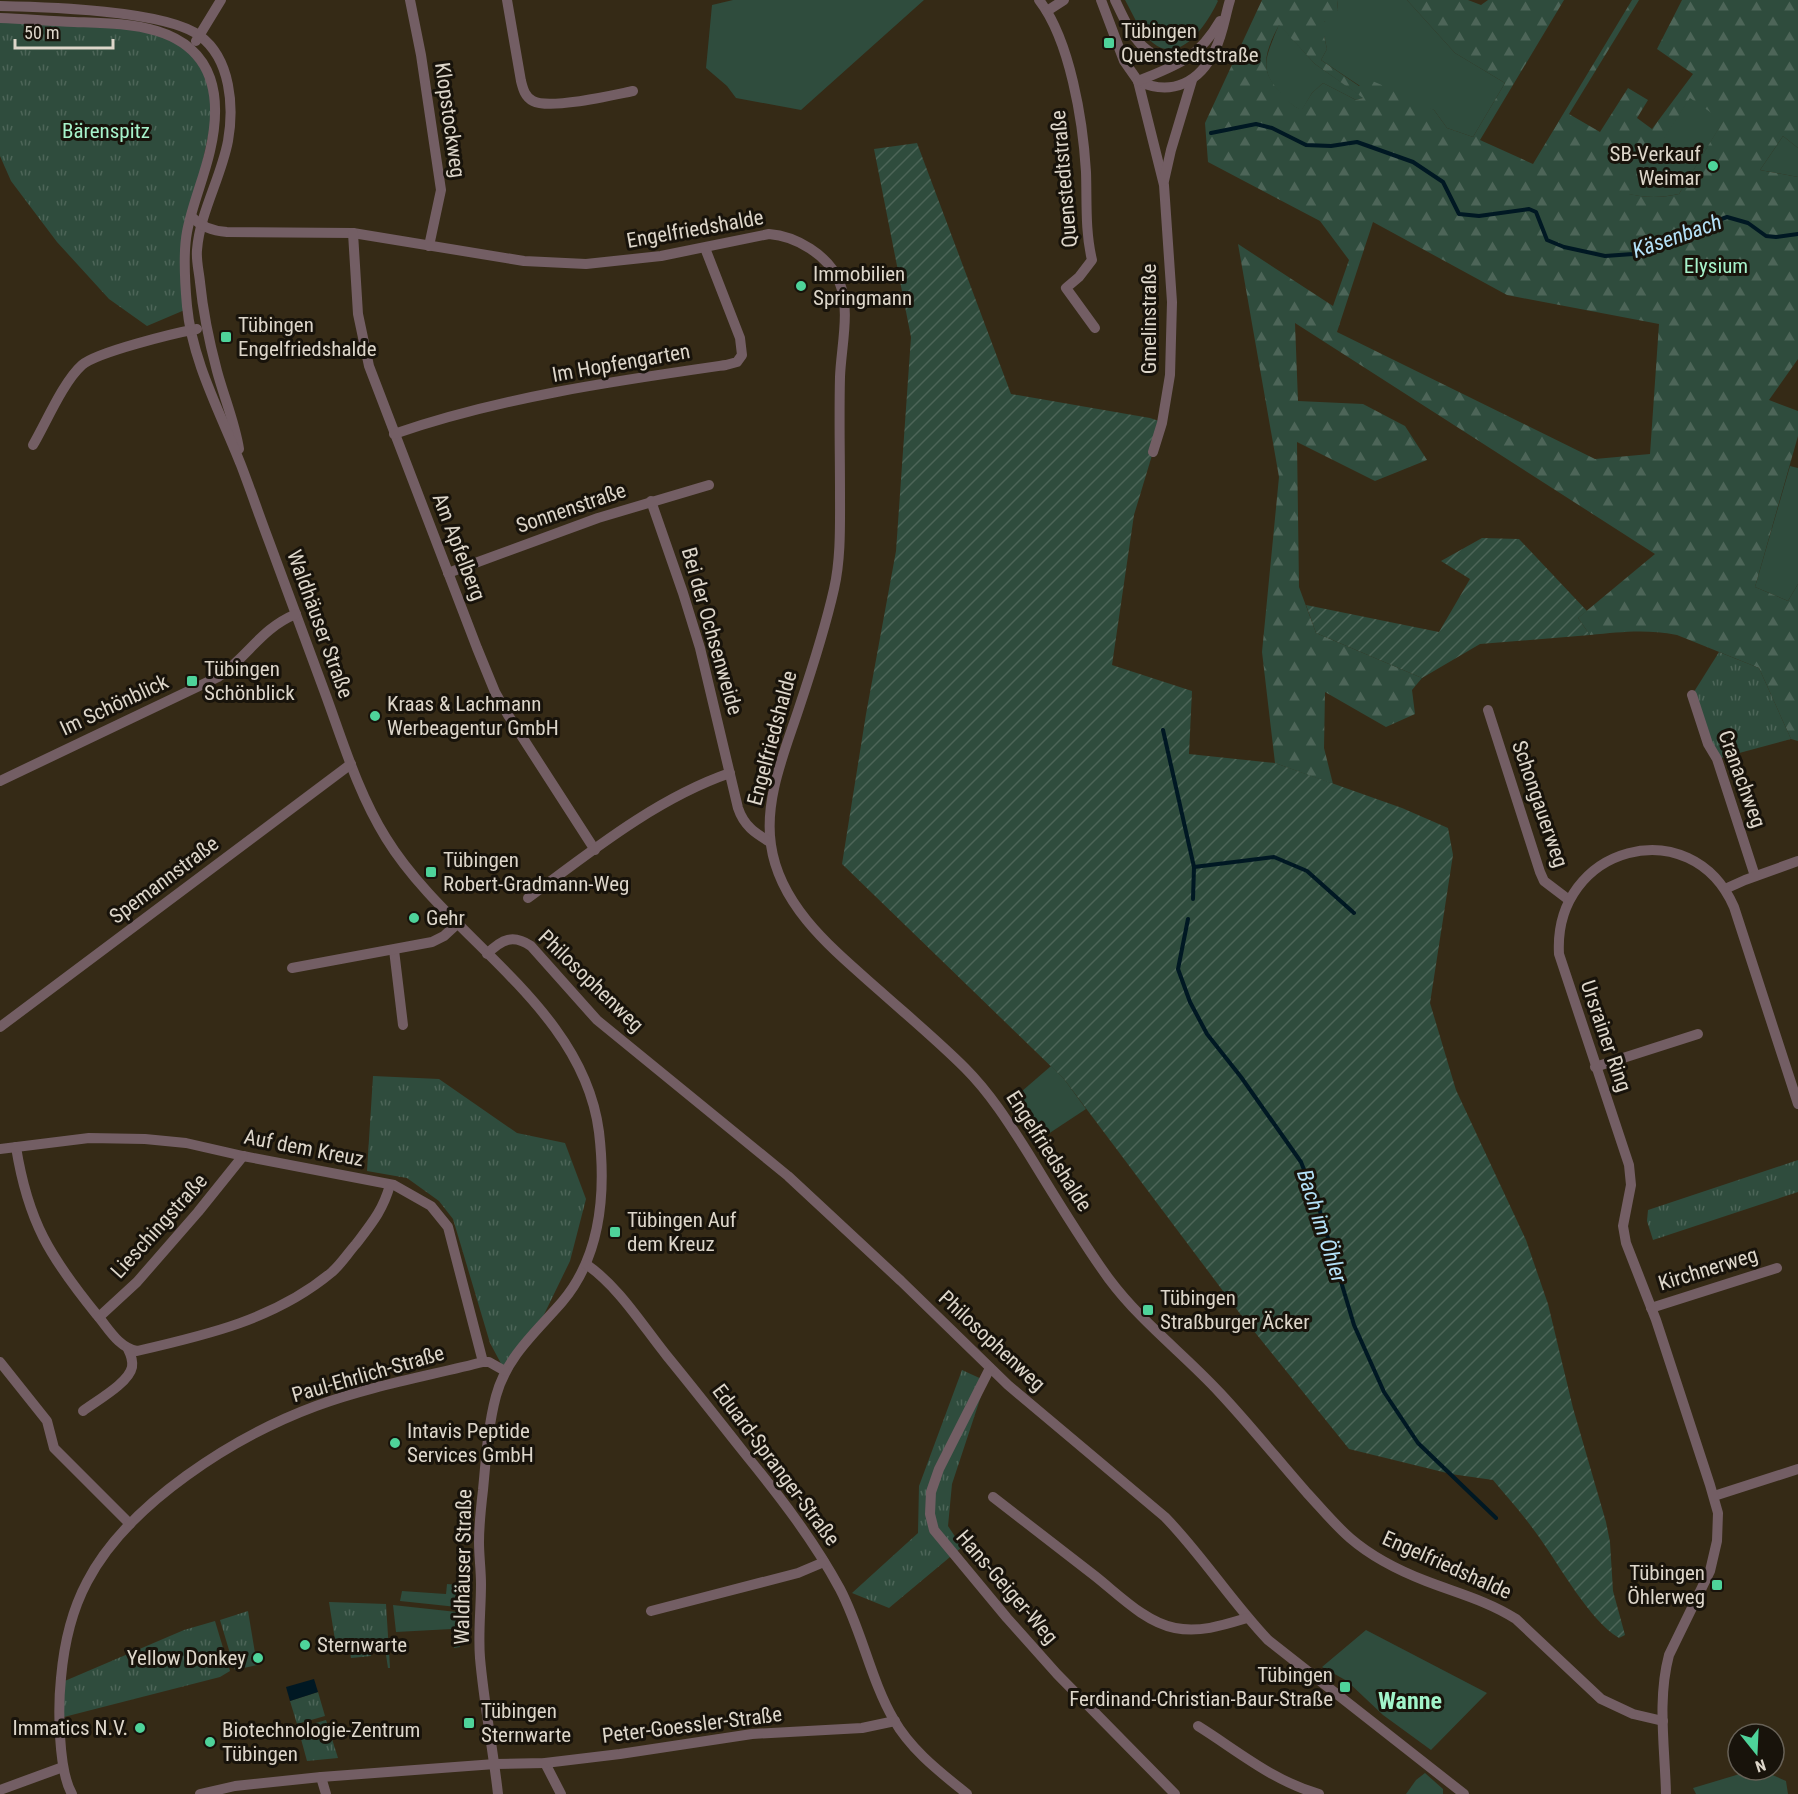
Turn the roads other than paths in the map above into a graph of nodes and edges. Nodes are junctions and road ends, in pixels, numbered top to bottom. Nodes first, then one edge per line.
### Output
1 (221, 0) edge
2 (410, 0) edge
3 (507, 0) edge
4 (1039, 0) edge
5 (1064, 0) edge
6 (1101, 0) edge
7 (1115, 0) edge
8 (1230, 0) edge
9 (0, 6) edge
10 (1047, 11) junction
11 (1227, 11) junction
12 (0, 18) edge
13 (200, 36) junction
14 (191, 49) junction
15 (1190, 57) junction
16 (1192, 80) junction
17 (1138, 81) junction
18 (633, 91) dead end
19 (1164, 184) junction
20 (192, 217) junction
21 (201, 224) junction
22 (188, 230) junction
23 (353, 233) junction
24 (429, 246) junction
25 (705, 248) junction
26 (206, 327) junction
27 (1095, 328) dead end
28 (192, 330) junction
29 (394, 434) junction
30 (33, 445) dead end
31 (1153, 452) dead end
32 (242, 467) junction
33 (709, 485) dead end
34 (651, 501) junction
35 (448, 573) junction
36 (296, 614) junction
37 (1692, 695) dead end
38 (1488, 710) dead end
39 (351, 764) junction
40 (730, 773) junction
41 (0, 781) edge
42 (770, 842) junction
43 (595, 850) junction
44 (1798, 861) edge
45 (1755, 876) junction
46 (1725, 889) junction
47 (528, 898) dead end
48 (1569, 900) junction
49 (457, 924) junction
50 (394, 950) junction
51 (487, 954) junction
52 (292, 968) dead end
53 (403, 1025) dead end
54 (0, 1027) edge
55 (1698, 1034) dead end
56 (1595, 1067) junction
57 (1798, 1104) edge
58 (16, 1147) junction
59 (0, 1149) edge
60 (243, 1156) junction
61 (390, 1185) junction
62 (586, 1264) junction
63 (1777, 1268) dead end
64 (1651, 1308) junction
65 (99, 1317) junction
66 (128, 1349) junction
67 (0, 1362) edge
68 (483, 1362) junction
69 (990, 1368) junction
70 (505, 1371) junction
71 (83, 1411) dead end
72 (1798, 1469) edge
73 (1714, 1496) junction
74 (993, 1497) dead end
75 (130, 1524) junction
76 (824, 1562) junction
77 (651, 1611) dead end
78 (1247, 1618) junction
79 (895, 1721) junction
80 (1663, 1721) junction
81 (1198, 1726) dead end
82 (545, 1762) junction
83 (495, 1764) junction
84 (63, 1767) junction
85 (321, 1777) junction
86 (0, 1790) edge
87 (72, 1794) edge
88 (200, 1794) edge
89 (326, 1794) edge
90 (498, 1794) edge
91 (561, 1794) edge
92 (967, 1794) edge
93 (1175, 1794) edge
94 (1319, 1794) edge
95 (1462, 1794) edge
96 (1666, 1794) edge

1 - 13 street
2 - 24 street, Klopstockweg
3 - 18 street
4 - 10 street, Quenstedtstraße
5 - 10 street
6 - 17 street, Gmelinstraße
7 - 15 street
8 - 11 street
9 - 13 street
10 - 27 street, Quenstedtstraße
11 - 15 street
11 - 16 street
12 - 14 street
13 - 14 street
13 - 21 street, Waldhäuser Straße
14 - 20 street, Waldhäuser Straße
15 - 17 street
16 - 17 street
16 - 19 street, Gmelinstraße
17 - 19 street, Gmelinstraße
19 - 31 street, Gmelinstraße
20 - 21 street, Engelfriedshalde
20 - 22 street, Waldhäuser Straße
21 - 22 street
21 - 23 street, Engelfriedshalde
21 - 26 street, Waldhäuser Straße
22 - 28 street, Waldhäuser Straße
23 - 24 street, Engelfriedshalde
23 - 29 street, Am Apfelberg
24 - 25 street, Engelfriedshalde
25 - 29 street, Im Hopfengarten
25 - 42 street, Engelfriedshalde
26 - 28 street
26 - 32 street, Waldhäuser Straße
28 - 30 street
28 - 32 street, Waldhäuser Straße
29 - 35 street, Am Apfelberg
32 - 36 street, Waldhäuser Straße
33 - 34 street, Sonnenstraße
34 - 35 street, Sonnenstraße
34 - 40 street, Bei der Ochsenweide
35 - 43 street, Am Apfelberg
36 - 39 street, Waldhäuser Straße
36 - 41 street, Im Schönblick
37 - 45 street, Cranachweg
38 - 48 street, Schongauerweg
39 - 49 street, Waldhäuser Straße
39 - 54 street, Spemannstraße
40 - 42 street, Bei der Ochsenweide
40 - 43 street
42 - 80 street, Engelfriedshalde
43 - 47 street
44 - 45 street
45 - 46 street
46 - 48 street, Ursrainer Ring
46 - 57 street, Ursrainer Ring
48 - 56 street, Ursrainer Ring
49 - 50 street
49 - 51 street, Waldhäuser Straße
50 - 52 street
50 - 53 street
51 - 62 street, Waldhäuser Straße
51 - 69 street, Philosophenweg
55 - 56 street
56 - 64 street, Ursrainer Ring
58 - 59 street, Auf dem Kreuz
58 - 60 street, Auf dem Kreuz
58 - 65 street
60 - 61 street, Auf dem Kreuz
60 - 65 street, Lieschingstraße
61 - 66 street
61 - 68 street, Auf dem Kreuz
62 - 70 street, Waldhäuser Straße
62 - 76 street, Eduard-Spranger-Straße
63 - 64 street, Kirchnerweg
64 - 73 street, Ursrainer Ring
65 - 66 street
66 - 71 street
67 - 75 street
68 - 70 street
68 - 75 street, Paul-Ehrlich-Straße
69 - 78 street, Philosophenweg
69 - 93 street, Hans-Geiger-Weg
70 - 83 street, Waldhäuser Straße
72 - 73 street
73 - 80 street, Ursrainer Ring
74 - 78 street
75 - 84 street, Paul-Ehrlich-Straße
76 - 77 street
76 - 79 street, Eduard-Spranger-Straße
78 - 95 street, Philosophenweg
79 - 82 street, Peter-Goessler-Straße
79 - 92 street, Eduard-Spranger-Straße
80 - 96 street, Ursrainer Ring
81 - 94 street
82 - 83 street, Peter-Goessler-Straße
82 - 91 street
83 - 85 street
83 - 90 street, Waldhäuser Straße
84 - 86 street
84 - 87 street, Paul-Ehrlich-Straße
85 - 88 street
85 - 89 street

